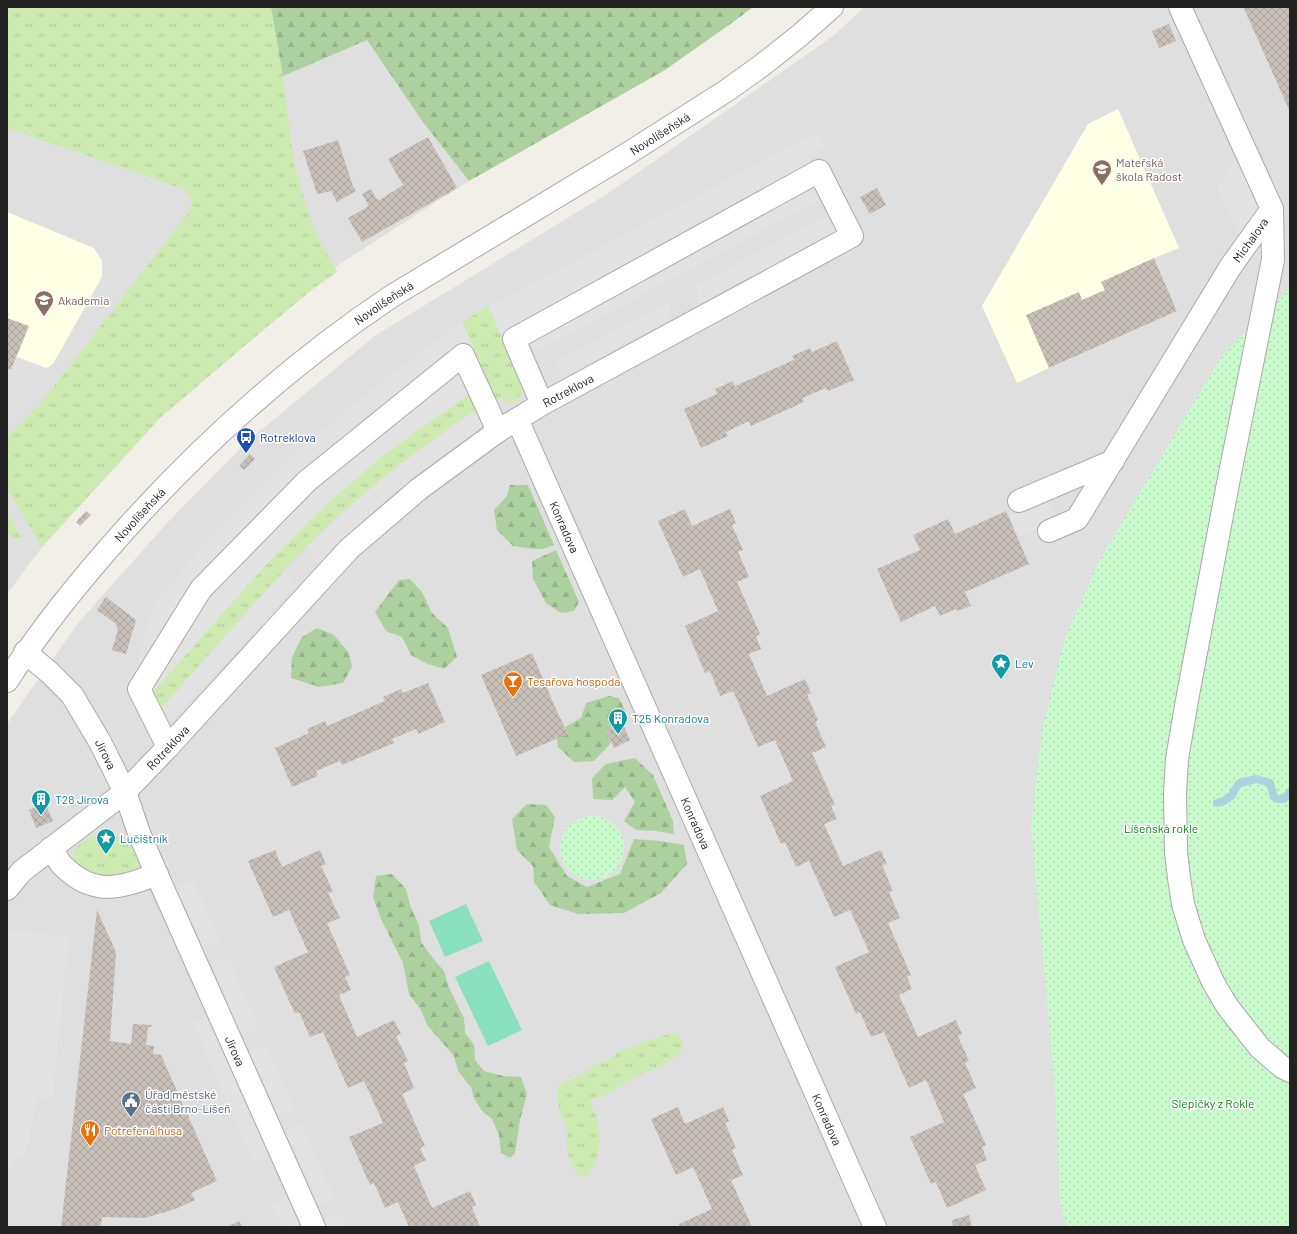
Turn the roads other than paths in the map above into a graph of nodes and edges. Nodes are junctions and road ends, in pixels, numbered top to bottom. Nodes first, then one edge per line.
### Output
1 (832, 7) edge
2 (1180, 7) edge
3 (1272, 209) junction
4 (542, 404) junction
5 (517, 419) junction
6 (498, 431) junction
7 (1113, 461) junction
8 (1018, 501) dead end
9 (1049, 531) dead end
10 (26, 652) junction
11 (7, 681) edge
12 (168, 747) junction
13 (125, 792) junction
14 (50, 848) junction
15 (157, 874) junction
16 (7, 889) edge
17 (1290, 1071) edge
18 (314, 1227) edge
19 (876, 1227) edge

1 - 10 street, Novolíšeňská
2 - 3 street, Michalova
3 - 7 street, Michalova
3 - 17 street
4 - 4 street, Rotreklova
4 - 5 street, Rotreklova
5 - 6 street, Rotreklova
5 - 19 street, Konradova
6 - 12 street, Rotreklova
6 - 12 street
7 - 8 street
7 - 9 street, Michalova
10 - 11 street, Novolíšeňská
10 - 13 street, Jírova
12 - 13 street, Rotreklova
13 - 14 street, Rotreklova
13 - 15 street, Jírova
14 - 15 street
14 - 16 street, Rotreklova
15 - 18 street, Jírova

